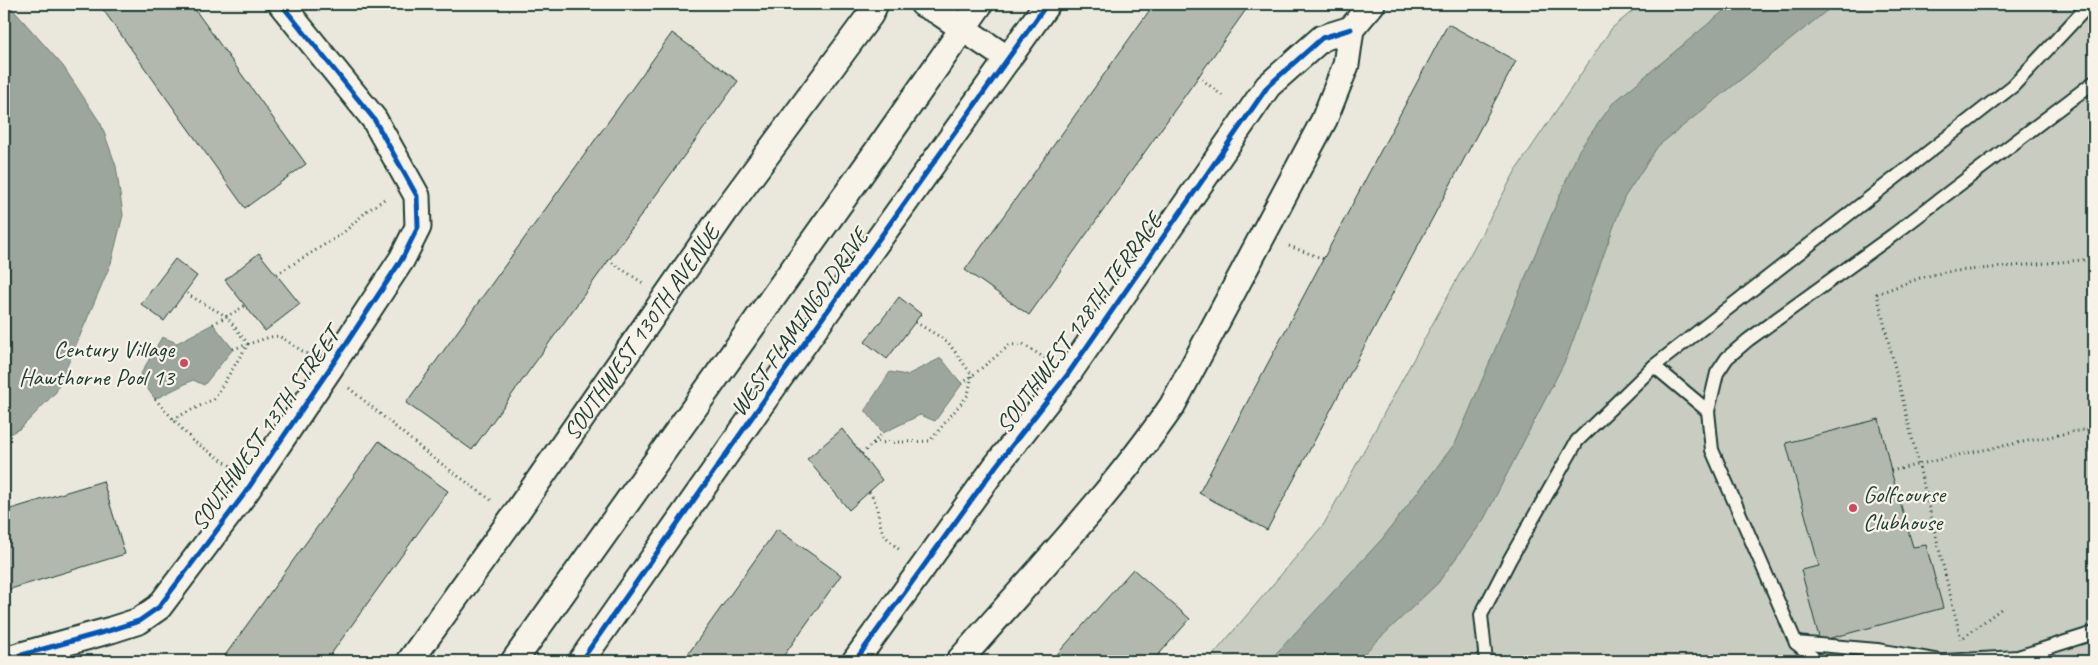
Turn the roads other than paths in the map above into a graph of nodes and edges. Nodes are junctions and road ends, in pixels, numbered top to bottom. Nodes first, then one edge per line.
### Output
1 (281, 4) edge
2 (875, 4) edge
3 (923, 4) edge
4 (980, 4) edge
5 (1047, 4) edge
6 (1372, 4) edge
7 (2090, 4) edge
8 (962, 28) junction
9 (1351, 29) junction
10 (1008, 59) junction
11 (2094, 82) edge
12 (1654, 366) junction
13 (1708, 410) junction
14 (2094, 633) edge
15 (1796, 642) junction
16 (4, 660) edge
17 (410, 661) edge
18 (514, 661) edge
19 (581, 661) edge
20 (856, 661) edge
21 (959, 661) edge
22 (1486, 661) edge
23 (1817, 661) edge
24 (1940, 661) edge
25 (1944, 661) edge

1 - 16 street, SOUTHWEST 13TH STREET
2 - 17 street, SOUTHWEST 130TH AVENUE
3 - 8 street
4 - 8 street, WEST FLAMINGO DRIVE
5 - 10 street, WEST FLAMINGO DRIVE
6 - 9 street
7 - 12 lane
8 - 10 street
8 - 18 street, WEST FLAMINGO DRIVE
9 - 20 street, SOUTHWEST 128TH TERRACE
9 - 21 street
10 - 19 street, WEST FLAMINGO DRIVE
11 - 13 lane
12 - 13 lane
12 - 22 lane
13 - 15 lane
14 - 25 lane
15 - 23 lane
15 - 24 lane

